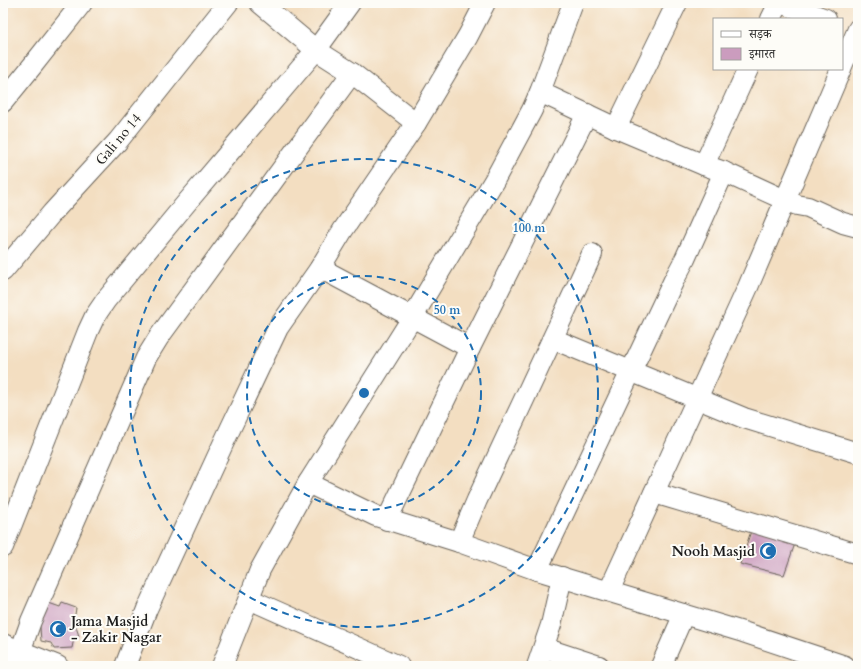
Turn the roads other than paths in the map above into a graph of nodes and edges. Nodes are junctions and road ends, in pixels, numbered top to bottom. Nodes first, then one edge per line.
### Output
1 (82, 3) edge
2 (228, 3) edge
3 (260, 3) edge
4 (350, 3) edge
5 (485, 3) edge
6 (573, 3) edge
7 (677, 3) edge
8 (780, 3) edge
9 (772, 18) edge
10 (823, 18) edge
11 (843, 24) edge
12 (858, 30) edge
13 (316, 50) junction
14 (843, 64) edge
15 (748, 70) edge
16 (840, 70) edge
17 (352, 73) junction
18 (540, 92) junction
19 (3, 102) edge
20 (587, 114) junction
21 (416, 123) junction
22 (616, 128) junction
23 (704, 165) junction
24 (724, 172) junction
25 (785, 200) junction
26 (858, 227) edge
27 (592, 254) dead end
28 (320, 268) junction
29 (3, 271) edge
30 (412, 318) junction
31 (552, 339) junction
32 (470, 348) junction
33 (631, 371) junction
34 (697, 399) junction
35 (858, 453) edge
36 (308, 483) junction
37 (654, 493) junction
38 (387, 520) junction
39 (459, 542) junction
40 (3, 547) edge
41 (858, 554) edge
42 (537, 570) junction
43 (562, 577) junction
44 (609, 591) junction
45 (249, 599) junction
46 (684, 614) junction
47 (13, 654) edge
48 (540, 657) edge
49 (58, 666) edge
50 (126, 666) edge
51 (222, 666) edge
52 (399, 666) edge
53 (599, 666) edge
54 (661, 666) edge
55 (845, 666) edge

1 - 19 street
2 - 29 street, Gali no 14
3 - 13 street
4 - 13 street
5 - 21 street
6 - 18 street
7 - 22 street
8 - 9 street
8 - 10 street
11 - 12 street
12 - 14 street
13 - 17 street
13 - 40 street
15 - 23 street
16 - 25 street
17 - 21 street
17 - 47 street
18 - 20 street
18 - 30 street
20 - 22 street
20 - 32 street
21 - 28 street
22 - 23 street
23 - 24 street
24 - 25 street
24 - 33 street
25 - 26 street
25 - 34 street
27 - 31 street
28 - 30 street
28 - 50 street
30 - 32 street
30 - 36 street
31 - 33 street
31 - 39 street
32 - 38 street
33 - 34 street
33 - 42 street
34 - 35 street
34 - 37 street
36 - 38 street
36 - 45 street
37 - 41 street
37 - 44 street
38 - 39 street
39 - 42 street
42 - 43 street
43 - 44 street
43 - 48 street
44 - 46 street
45 - 51 street
45 - 52 street
46 - 54 street
46 - 55 street
47 - 49 street
48 - 53 street

